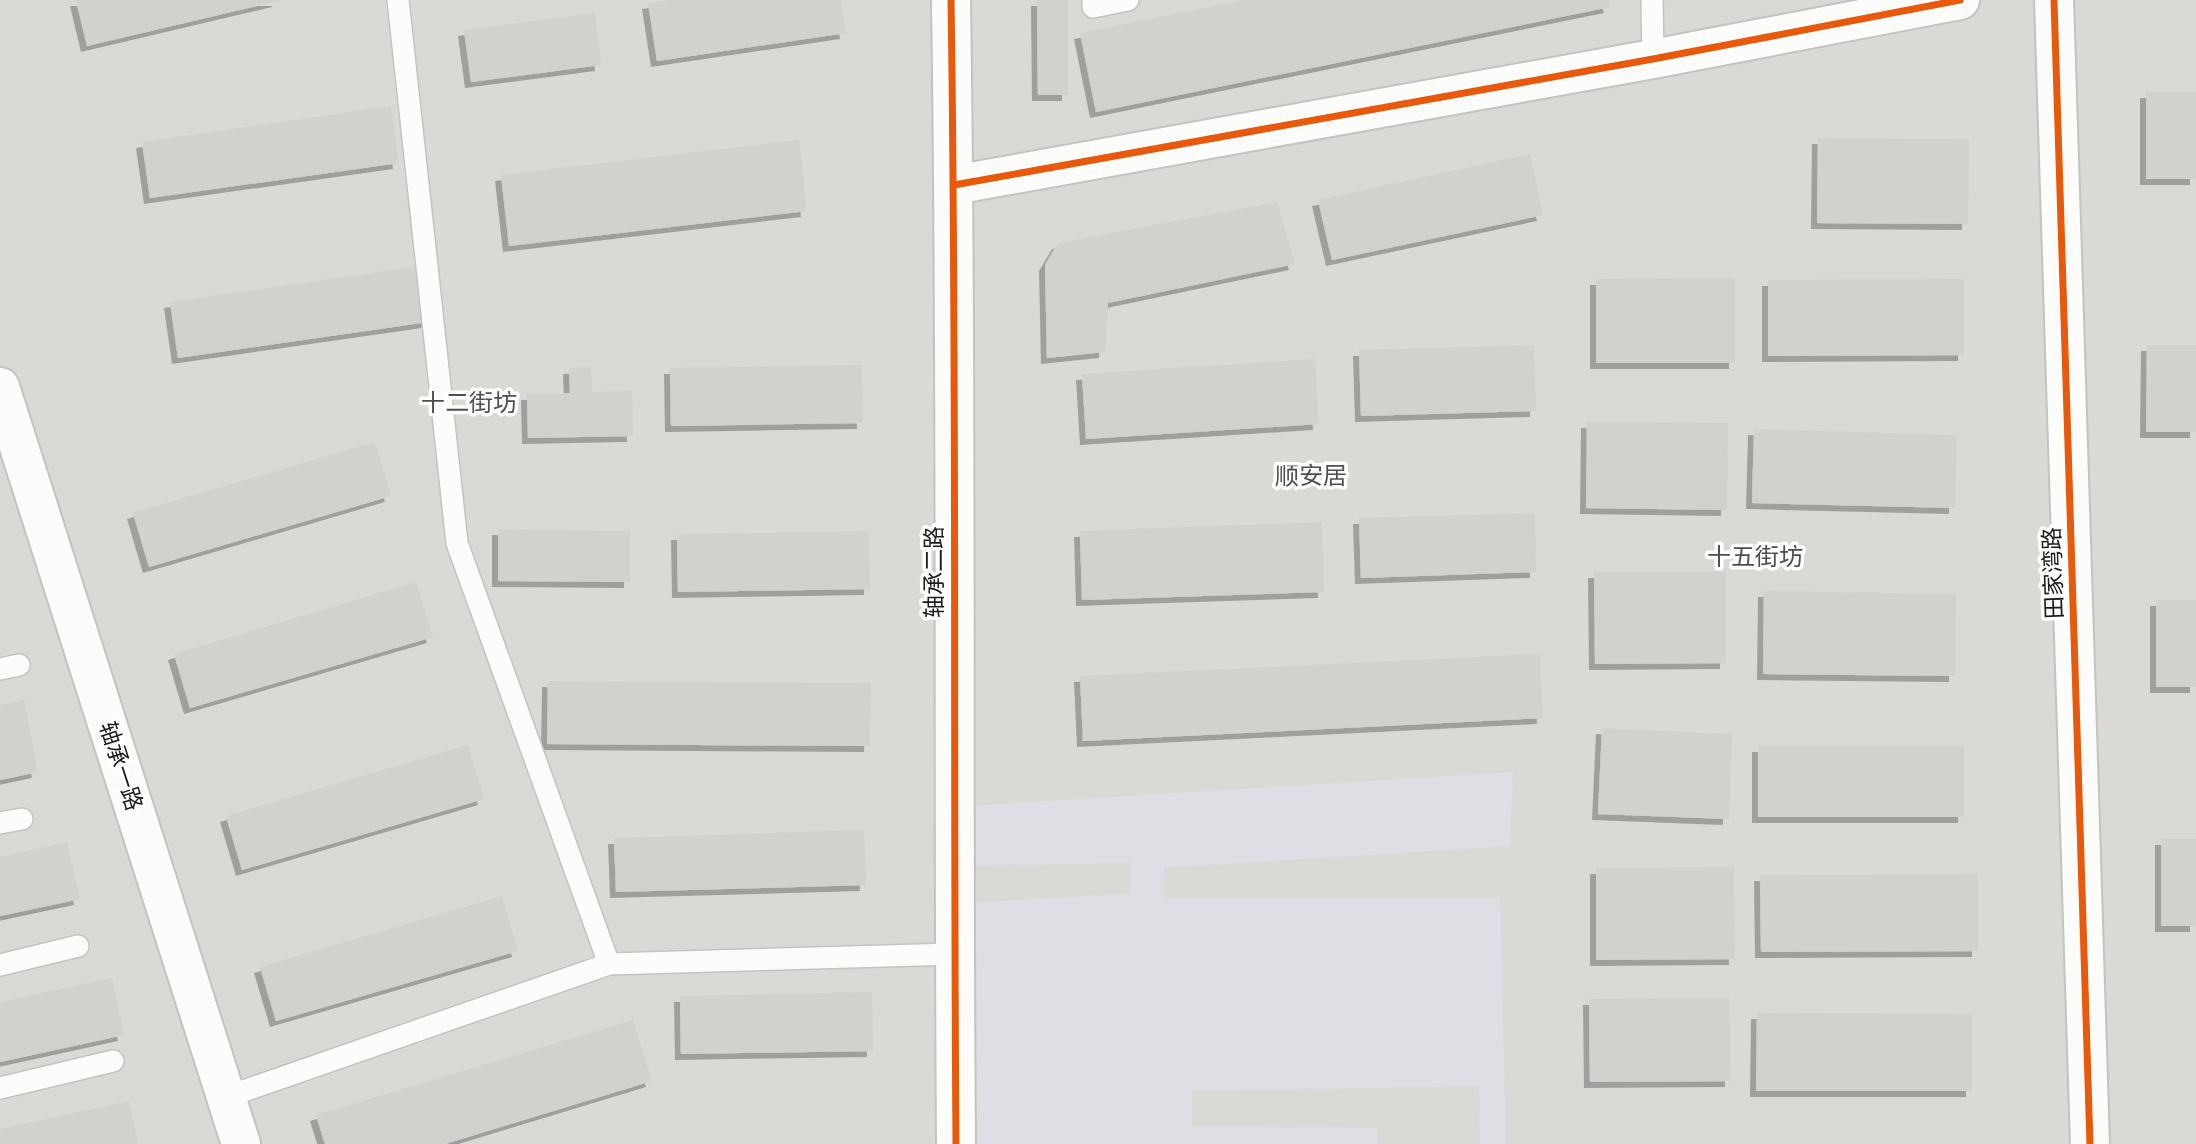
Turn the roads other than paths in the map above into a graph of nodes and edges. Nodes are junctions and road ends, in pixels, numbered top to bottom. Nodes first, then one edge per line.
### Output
1 (398, 0) edge
2 (951, 0) edge
3 (1093, 0) edge
4 (1128, 0) edge
5 (1652, 0) edge
6 (1960, 0) edge
7 (2054, 0) edge
8 (1653, 59) junction
9 (954, 185) junction
10 (0, 387) edge
11 (22, 819) dead end
12 (0, 823) edge
13 (78, 946) dead end
14 (954, 954) junction
15 (608, 964) junction
16 (0, 965) edge
17 (113, 1061) dead end
18 (0, 1088) edge
19 (226, 1097) junction
20 (241, 1144) edge
21 (956, 1144) edge
22 (2090, 1144) edge

1 - 15 lane
2 - 9 street, 轴承二路
3 - 4 lane
5 - 8 lane
6 - 8 street
7 - 22 street, 田家湾路
8 - 9 street
9 - 14 street, 轴承二路
10 - 19 street, 轴承一路
11 - 12 lane
13 - 16 lane
14 - 15 lane
14 - 21 street, 轴承二路
15 - 19 lane
17 - 18 lane
19 - 20 street, 轴承一路

